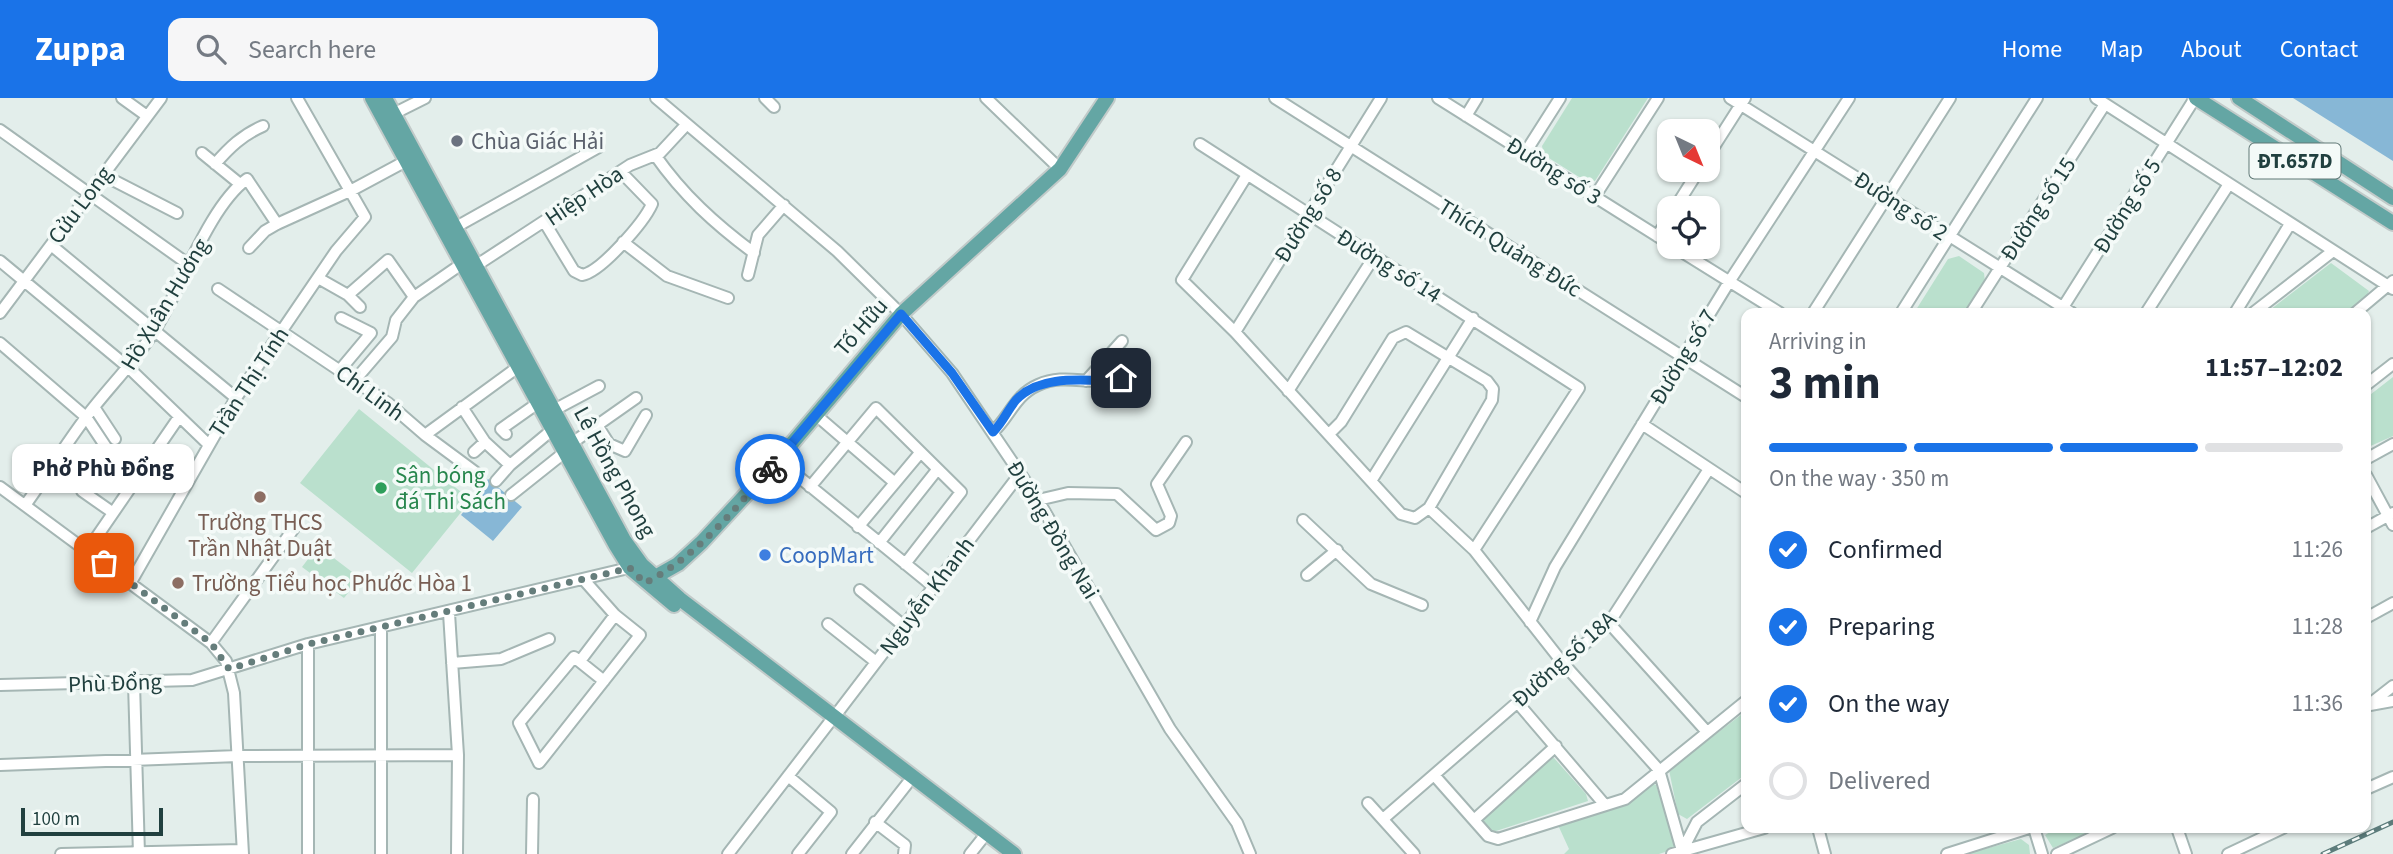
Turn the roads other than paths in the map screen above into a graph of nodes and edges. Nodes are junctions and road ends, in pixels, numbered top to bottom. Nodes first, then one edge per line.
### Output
1 (122, 98) edge
2 (161, 98) edge
3 (297, 98) edge
4 (372, 98) edge
5 (385, 98) edge
6 (425, 98) edge
7 (656, 98) edge
8 (765, 98) edge
9 (986, 98) edge
10 (1107, 98) edge
11 (1275, 98) edge
12 (1381, 98) edge
13 (1438, 98) edge
14 (1477, 98) edge
15 (1560, 98) edge
16 (1658, 98) edge
17 (1730, 98) edge
18 (1849, 98) edge
19 (1950, 98) edge
20 (2037, 98) edge
21 (2196, 98) edge
22 (2239, 98) edge
23 (2100, 101) edge
24 (1743, 102) edge
25 (775, 107) dead end
26 (148, 116) junction
27 (1466, 116) junction
28 (393, 120) junction
29 (687, 125) junction
30 (262, 126) dead end
31 (0, 130) edge
32 (1720, 137) edge
33 (2167, 143) junction
34 (1200, 144) dead end
35 (599, 147) dead end
36 (1350, 147) junction
37 (1815, 151) junction
38 (202, 153) dead end
39 (1525, 153) junction
40 (655, 155) junction
41 (411, 158) junction
42 (215, 164) junction
43 (1060, 169) junction
44 (621, 172) junction
45 (103, 175) junction
46 (1247, 175) junction
47 (240, 184) junction
48 (2229, 184) junction
49 (352, 190) junction
50 (89, 194) junction
51 (1595, 197) junction
52 (1888, 197) junction
53 (2393, 198) edge
54 (784, 205) junction
55 (177, 213) dead end
56 (1308, 214) junction
57 (545, 222) junction
58 (2393, 223) edge
59 (277, 224) junction
60 (2290, 224) junction
61 (456, 227) junction
62 (1657, 236) edge
63 (1949, 237) junction
64 (623, 242) junction
65 (51, 245) junction
66 (249, 248) dead end
67 (2333, 251) junction
68 (754, 253) junction
69 (1374, 257) junction
70 (1693, 259) edge
71 (0, 261) edge
72 (188, 264) junction
73 (470, 264) junction
74 (2000, 268) junction
75 (748, 275) dead end
76 (318, 278) junction
77 (24, 279) junction
78 (1729, 282) junction
79 (2392, 285) edge
80 (218, 289) dead end
81 (348, 295) junction
82 (414, 297) junction
83 (728, 298) dead end
84 (360, 307) dead end
85 (1772, 308) edge
86 (1816, 308) edge
87 (1904, 308) edge
88 (1974, 308) edge
89 (2060, 308) edge
90 (2067, 308) edge
91 (2149, 308) edge
92 (2238, 308) edge
93 (2259, 308) edge
94 (2362, 308) edge
95 (0, 313) edge
96 (901, 314) junction
97 (341, 318) dead end
98 (1473, 318) junction
99 (282, 330) junction
100 (155, 331) junction
101 (1235, 332) junction
102 (1122, 341) dead end
103 (0, 343) edge
104 (1449, 358) junction
105 (1684, 358) junction
106 (1141, 360) dead end
107 (2393, 365) edge
108 (518, 367) junction
109 (129, 368) junction
110 (340, 370) junction
111 (355, 380) junction
112 (1086, 381) junction
113 (2371, 381) edge
114 (599, 386) dead end
115 (1288, 391) junction
116 (1741, 394) edge
117 (236, 398) junction
118 (636, 398) dead end
119 (538, 403) junction
120 (462, 407) junction
121 (554, 410) junction
122 (90, 412) junction
123 (646, 415) dead end
124 (816, 415) junction
125 (179, 417) junction
126 (1642, 424) junction
127 (597, 425) junction
128 (552, 430) junction
129 (993, 432) junction
130 (506, 434) dead end
131 (425, 435) junction
132 (1329, 435) junction
133 (115, 439) dead end
134 (849, 441) junction
135 (485, 442) junction
136 (1186, 442) dead end
137 (208, 444) junction
138 (2393, 444) edge
139 (568, 448) junction
140 (474, 452) dead end
141 (920, 453) junction
142 (2371, 456) edge
143 (778, 460) junction
144 (510, 465) junction
145 (1709, 468) junction
146 (140, 470) junction
147 (937, 470) junction
148 (475, 472) dead end
149 (1020, 475) junction
150 (496, 481) dead end
151 (1371, 481) junction
152 (895, 483) junction
153 (2371, 484) edge
154 (0, 487) edge
155 (810, 487) junction
156 (1741, 490) edge
157 (82, 491) dead end
158 (511, 495) dead end
159 (1038, 500) junction
160 (26, 504) junction
161 (1429, 508) junction
162 (112, 512) junction
163 (2391, 518) edge
164 (1303, 520) dead end
165 (297, 524) dead end
166 (2371, 526) edge
167 (858, 527) junction
168 (879, 543) junction
169 (1337, 550) junction
170 (1474, 550) junction
171 (87, 551) junction
172 (905, 564) junction
173 (636, 566) junction
174 (1307, 575) dead end
175 (584, 580) junction
176 (650, 580) junction
177 (131, 582) junction
178 (934, 587) junction
179 (860, 590) dead end
180 (2393, 603) edge
181 (1422, 605) dead end
182 (449, 613) junction
183 (615, 615) junction
184 (2371, 615) edge
185 (1530, 622) junction
186 (1609, 623) junction
187 (828, 624) dead end
188 (904, 626) junction
189 (381, 627) junction
190 (549, 639) dead end
191 (211, 643) junction
192 (309, 644) junction
193 (580, 661) junction
194 (876, 662) junction
195 (1562, 662) junction
196 (452, 663) junction
197 (229, 669) junction
198 (604, 681) junction
199 (134, 683) junction
200 (0, 685) edge
201 (2393, 686) edge
202 (2393, 701) edge
203 (1517, 702) junction
204 (2371, 704) edge
205 (1741, 705) edge
206 (2371, 705) edge
207 (832, 720) junction
208 (1707, 732) junction
209 (1556, 746) junction
210 (383, 754) junction
211 (307, 755) junction
212 (458, 755) junction
213 (238, 756) junction
214 (136, 759) junction
215 (0, 765) edge
216 (1659, 770) junction
217 (1433, 775) junction
218 (788, 776) junction
219 (2393, 777) edge
220 (907, 783) junction
221 (2371, 787) edge
222 (1741, 788) edge
223 (533, 799) dead end
224 (1368, 803) dead end
225 (1605, 805) junction
226 (1383, 819) junction
227 (1474, 820) junction
228 (875, 822) junction
229 (1747, 833) edge
230 (1819, 833) edge
231 (2015, 833) edge
232 (2033, 833) edge
233 (2101, 833) edge
234 (2179, 833) edge
235 (2260, 833) edge
236 (984, 836) junction
237 (243, 852) edge
238 (139, 853) edge
239 (1679, 853) edge
240 (61, 854) edge
241 (308, 854) edge
242 (382, 854) edge
243 (457, 854) edge
244 (532, 854) edge
245 (728, 854) edge
246 (799, 854) edge
247 (852, 854) edge
248 (904, 854) edge
249 (970, 854) edge
250 (1001, 854) edge
251 (1014, 854) edge
252 (1250, 854) edge
253 (1415, 854) edge
254 (1825, 854) edge
255 (1947, 854) edge
256 (2042, 854) edge
257 (2057, 854) edge
258 (2186, 854) edge
259 (2228, 854) edge

1 - 26 street
2 - 26 street, Cửu Long
3 - 49 street
4 - 28 main road, Lê Hồng Phong
5 - 28 main road, Lê Hồng Phong
6 - 28 street
7 - 29 street, Đường Đồng Nai
8 - 25 street
9 - 43 street
10 - 43 main road, Tố Hữu
11 - 36 street, Thích Quảng Đức
12 - 36 street, Đường số 8
13 - 27 street, Đường số 3
14 - 27 street
15 - 39 street
16 - 51 street
17 - 24 street, Đường số 2
18 - 37 street, Đường số 7
19 - 52 street
20 - 63 street
21 - 33 street, Đường số 5
21 - 58 main road, ĐT.657D
22 - 53 main road, ĐT.657D
23 - 33 street
23 - 74 street, Đường số 15
24 - 32 street
24 - 37 street, Đường số 2
26 - 45 street, Cửu Long
27 - 39 street, Đường số 3
28 - 41 main road, Lê Hồng Phong
29 - 40 street, Hiệp Hòa
29 - 54 street, Đường Đồng Nai
30 - 42 street
31 - 50 street
33 - 48 street
33 - 90 street, Đường số 5
34 - 46 street, Đường số 14
35 - 61 street
36 - 56 street, Đường số 8
36 - 105 street, Thích Quảng Đức
37 - 52 street, Đường số 2
37 - 78 street, Đường số 7
38 - 42 street
39 - 51 street, Đường số 3
40 - 44 street, Hiệp Hòa
40 - 68 street
41 - 49 street, Hồ Xuân Hương
41 - 61 main road, Lê Hồng Phong
41 - 73 main road, Lê Hồng Phong
42 - 47 street
43 - 96 main road, Tố Hữu
44 - 57 street, Hiệp Hòa
44 - 64 street
45 - 50 street, Cửu Long
45 - 55 street
46 - 56 street, Đường số 14
46 - 101 street
47 - 59 street
47 - 72 street, Hồ Xuân Hương
48 - 60 street
48 - 91 street
49 - 59 street, Hồ Xuân Hương
49 - 76 street, Trần Thị Tính
50 - 65 street, Cửu Long
50 - 72 street
51 - 62 street, Đường số 3
52 - 63 street, Đường số 2
52 - 86 street
54 - 68 street
54 - 96 street, Đường Đồng Nai
56 - 69 street, Đường số 14
56 - 101 street, Đường số 8
57 - 64 street
57 - 73 street, Hiệp Hòa
59 - 66 street, Hồ Xuân Hương
60 - 67 street
60 - 92 street
61 - 73 main road, Lê Hồng Phong
63 - 74 street, Đường số 2
63 - 87 street
64 - 83 street
65 - 77 street, Cửu Long
65 - 100 street
67 - 79 street
67 - 93 street
68 - 75 street
69 - 98 street, Đường số 14
69 - 115 street
70 - 78 street
71 - 77 street
72 - 100 street, Hồ Xuân Hương
73 - 82 street, Hiệp Hòa
73 - 108 main road, Lê Hồng Phong
73 - 121 main road, Lê Hồng Phong
74 - 88 street, Đường số 15
74 - 89 street, Đường số 2
76 - 81 street
76 - 99 street, Trần Thị Tính
77 - 95 street, Cửu Long
77 - 109 street
78 - 85 street
78 - 105 street, Đường số 7
79 - 94 street
80 - 99 street, Chí Linh
81 - 82 street
81 - 84 street
82 - 111 street
96 - 124 main road, Tố Hữu
96 - 129 street, Đường Đồng Nai
97 - 110 street
98 - 104 street
98 - 170 street, Đường số 14
99 - 110 street, Chí Linh
99 - 117 street, Trần Thị Tính
100 - 109 street, Hồ Xuân Hương
100 - 117 street
101 - 115 street
102 - 112 street
103 - 122 street
104 - 132 street
104 - 151 street
104 - 161 street
105 - 116 street, Thích Quảng Đức
105 - 126 street, Đường số 7
106 - 112 street
107 - 113 street
108 - 119 main road, Lê Hồng Phong
108 - 120 street, Chí Linh
109 - 122 street, Hồ Xuân Hương
109 - 125 street
110 - 111 street, Chí Linh
111 - 131 street, Chí Linh
112 - 129 street
114 - 121 street
115 - 132 street
117 - 137 street, Trần Thị Tính
118 - 127 street
119 - 128 main road, Lê Hồng Phong
119 - 130 street
120 - 131 street, Chí Linh
120 - 135 street
121 - 139 main road, Lê Hồng Phong
122 - 133 street
122 - 146 street
122 - 160 street, Hồ Xuân Hương
123 - 127 street
124 - 134 street
124 - 143 main road, Tố Hữu
125 - 137 street
125 - 146 street
126 - 145 street
126 - 185 street, Đường số 7
127 - 139 street
128 - 139 main road, Lê Hồng Phong
128 - 144 street
129 - 149 street, Đường Đồng Nai
131 - 148 street
132 - 151 street
134 - 141 street
134 - 152 street
134 - 155 street
135 - 140 street
135 - 144 street
136 - 159 street
137 - 177 street, Trần Thị Tính
138 - 142 street
139 - 158 street
139 - 173 main road, Lê Hồng Phong
141 - 147 street
141 - 152 street
143 - 155 street
143 - 176 main road, Tố Hữu
144 - 150 street
145 - 156 street
145 - 186 street, Đường số 18A
146 - 162 street
147 - 168 street
147 - 172 street
149 - 159 street, Đường Đồng Nai
149 - 178 street, Nguyễn Khanh
151 - 161 street
152 - 167 street
153 - 163 street
154 - 160 street
155 - 167 street
157 - 162 street
159 - 252 street, Đường Đồng Nai
160 - 171 street
161 - 170 street
162 - 171 street
163 - 166 street
164 - 169 street
165 - 191 street
167 - 168 street
168 - 172 street
169 - 174 street
169 - 181 street
170 - 185 street
171 - 177 street
172 - 178 street
173 - 175 street, Phù Đổng
173 - 176 main road, Lê Hồng Phong
175 - 182 street, Phù Đổng
175 - 183 street
176 - 207 main road, Lê Hồng Phong
177 - 191 street
178 - 188 street, Nguyễn Khanh
179 - 188 street
180 - 184 street
182 - 189 street, Phù Đổng
182 - 196 street
183 - 193 street
183 - 198 street
185 - 195 street
186 - 195 street, Đường số 18A
186 - 208 street
187 - 194 street
188 - 194 street, Nguyễn Khanh
189 - 192 street, Phù Đổng
189 - 210 street
190 - 196 street
191 - 197 street
192 - 197 street, Phù Đổng
192 - 211 street
193 - 198 street
193 - 198 street
194 - 207 street, Nguyễn Khanh
195 - 203 street, Đường số 18A
195 - 216 street
196 - 212 street
197 - 199 street, Phù Đổng
197 - 213 street
199 - 200 street, Phù Đổng
199 - 214 street
201 - 204 street
202 - 206 street
203 - 209 street
203 - 217 street, Đường số 18A
205 - 208 street
207 - 218 street, Nguyễn Khanh
207 - 220 main road, Lê Hồng Phong
207 - 236 main road, Lê Hồng Phong
208 - 216 street
209 - 225 street
209 - 227 street
210 - 211 street
210 - 212 street
210 - 242 street
211 - 213 street
211 - 241 street
212 - 243 street
213 - 214 street
213 - 237 street
214 - 215 street
214 - 238 street
216 - 225 street
216 - 239 street
217 - 226 street, Đường số 18A
217 - 227 street
218 - 245 street, Nguyễn Khanh
218 - 246 street
219 - 221 street
220 - 228 street
220 - 236 main road, Lê Hồng Phong
222 - 239 street
223 - 244 street
224 - 226 street
225 - 227 street
226 - 253 street
228 - 247 street
228 - 248 street
229 - 239 street
230 - 254 street
231 - 255 street
232 - 256 street
233 - 257 street
234 - 258 street
235 - 259 street
236 - 249 street
236 - 250 main road, Lê Hồng Phong
236 - 251 main road, Lê Hồng Phong
237 - 238 street
238 - 240 street

